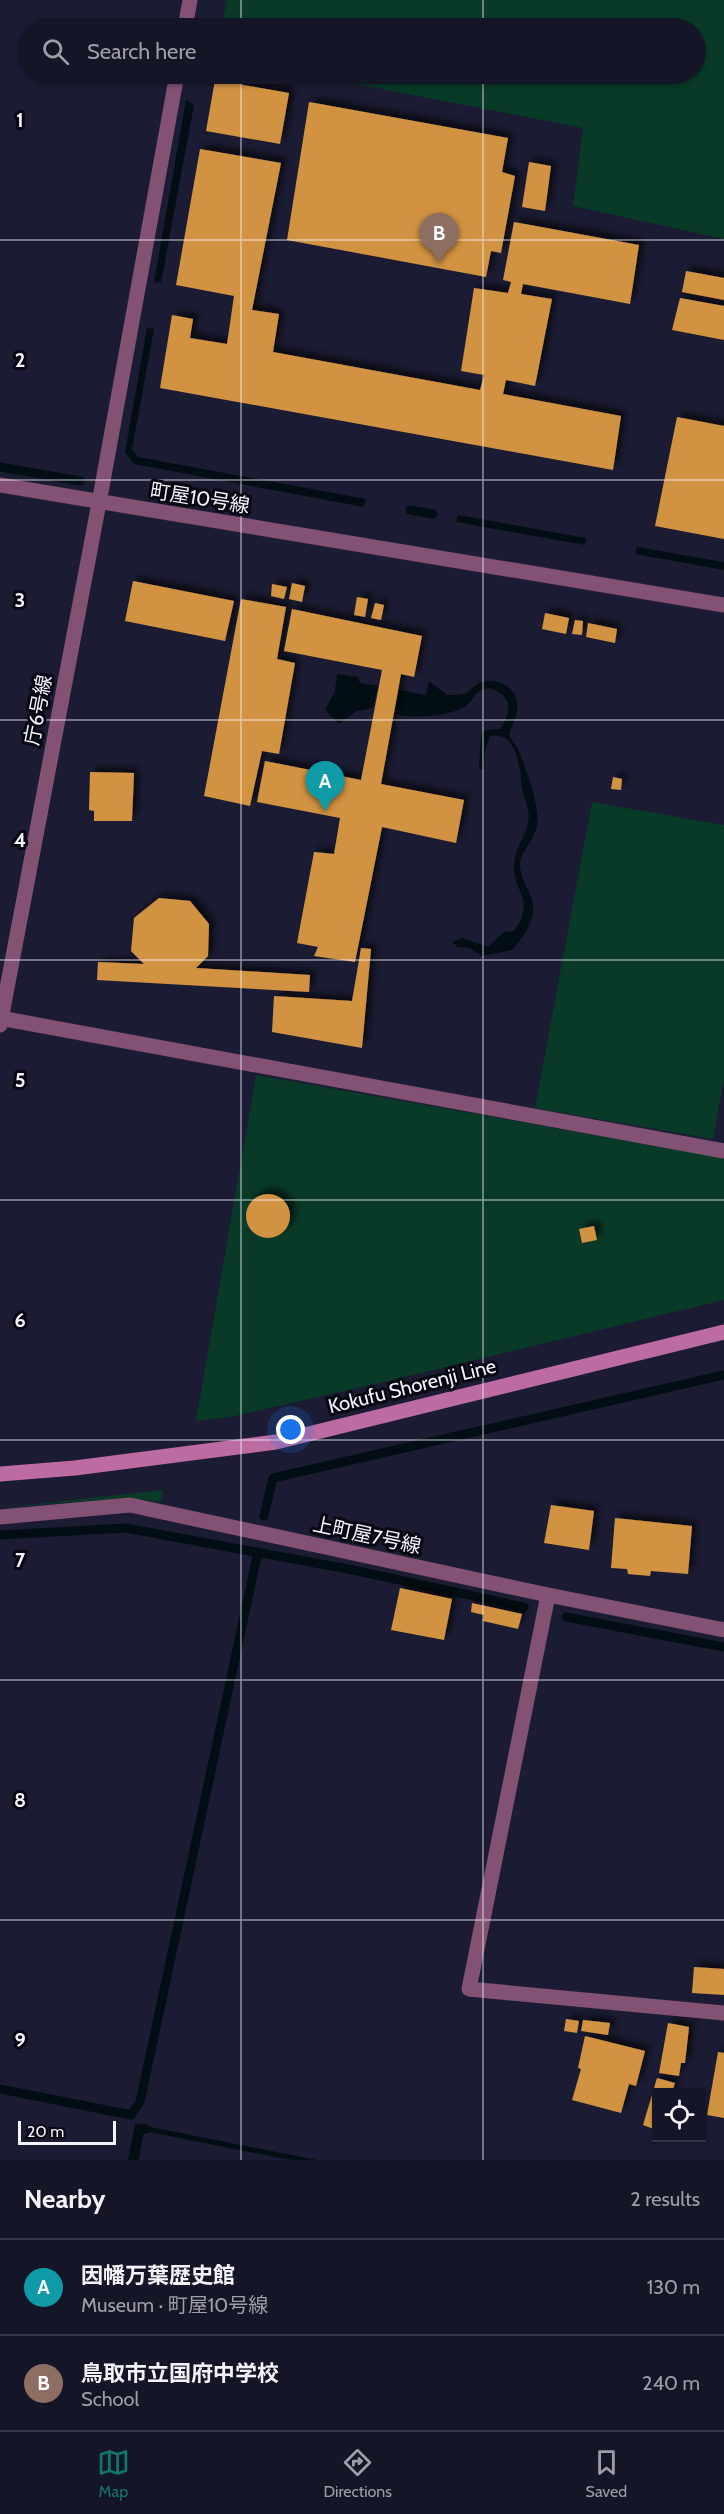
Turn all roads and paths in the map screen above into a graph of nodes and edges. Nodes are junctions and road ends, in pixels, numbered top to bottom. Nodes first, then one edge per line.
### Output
1 (190, 0) edge
2 (187, 18) edge
3 (175, 84) edge
4 (0, 485) edge
5 (99, 503) junction
6 (724, 605) edge
7 (0, 1021) edge
8 (724, 1151) edge
9 (724, 1332) edge
10 (0, 1474) edge
11 (0, 1517) edge
12 (548, 1595) junction
13 (724, 1630) edge
14 (724, 2013) edge

1 - 2 street
3 - 5 street
4 - 5 street
5 - 6 street, 町屋10号線
5 - 7 street, 庁6号線
7 - 8 street
9 - 10 main road, Kokufu Shorenji Line
11 - 12 street, 上町屋7号線
12 - 13 street, 上町屋7号線
12 - 14 street

